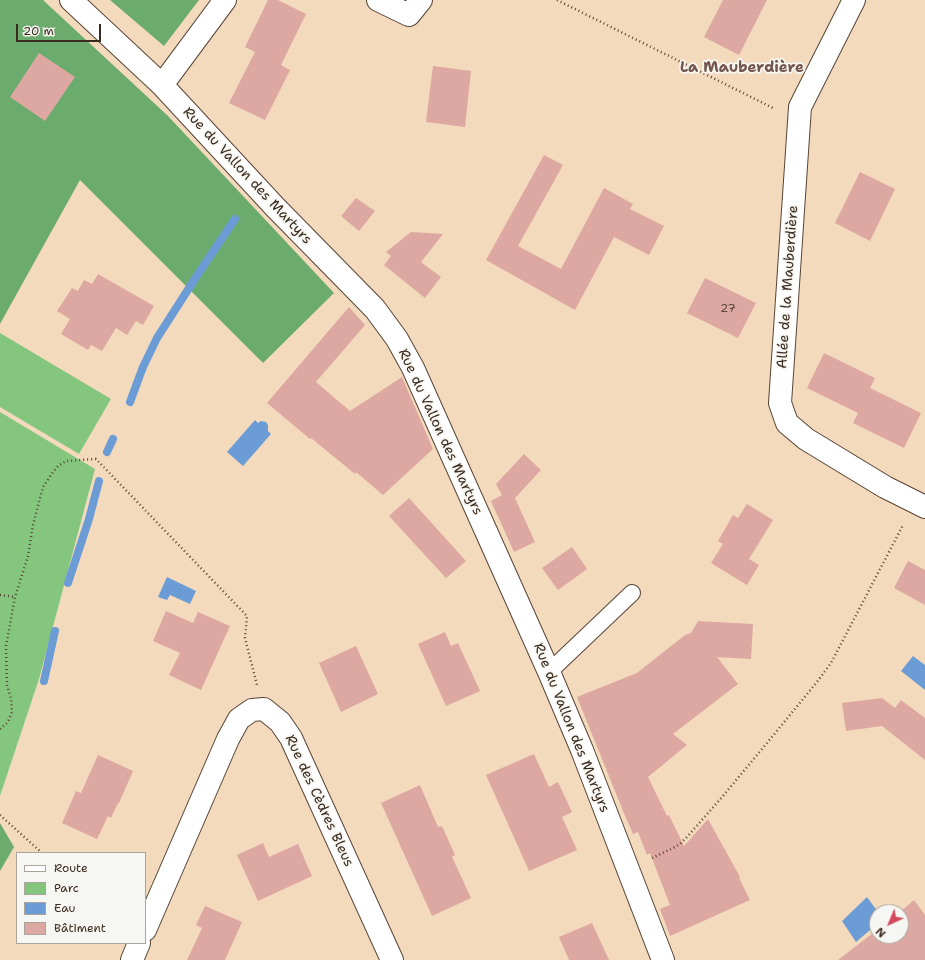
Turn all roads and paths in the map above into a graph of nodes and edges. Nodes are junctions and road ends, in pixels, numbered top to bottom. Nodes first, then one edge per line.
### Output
1 (71, 0) edge
2 (225, 0) edge
3 (378, 0) edge
4 (421, 0) edge
5 (557, 0) edge
6 (854, 0) edge
7 (162, 85) junction
8 (800, 121) junction
9 (920, 505) edge
10 (632, 594) dead end
11 (0, 595) edge
12 (15, 597) junction
13 (549, 672) junction
14 (264, 709) junction
15 (0, 729) edge
16 (0, 816) edge
17 (41, 852) edge
18 (627, 868) junction
19 (146, 928) edge
20 (139, 944) edge
21 (132, 960) edge
22 (392, 960) edge
23 (663, 960) edge

1 - 7 street, Rue du Vallon des Martyrs
2 - 7 street
3 - 4 street
5 - 8 path
6 - 8 street, Allée de la Mauberdière
7 - 13 street, Rue du Vallon des Martyrs
8 - 9 street, Allée de la Mauberdière
9 - 18 path
10 - 13 lane
11 - 12 path
12 - 14 path
12 - 15 path
13 - 18 street, Rue du Vallon des Martyrs
14 - 19 street
14 - 22 street, Rue des Cèdres Bleus
16 - 17 path
18 - 23 street, Rue du Vallon des Martyrs
20 - 21 street

